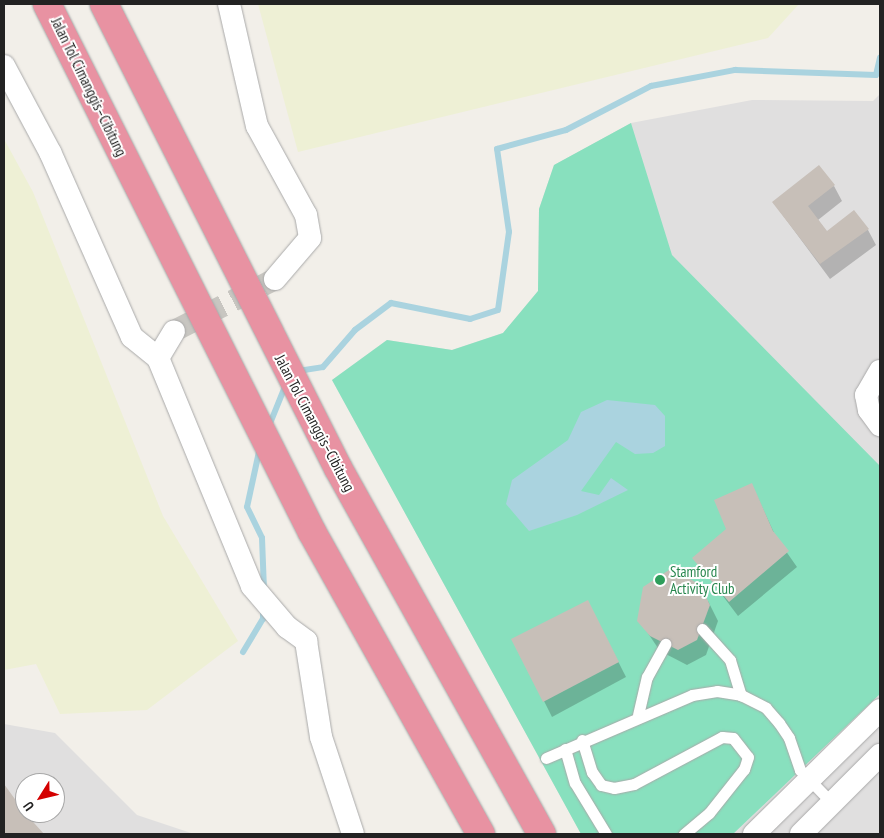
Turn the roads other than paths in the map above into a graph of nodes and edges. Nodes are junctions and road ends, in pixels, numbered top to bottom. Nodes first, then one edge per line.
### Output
1 (47, 4) edge
2 (104, 4) edge
3 (229, 4) edge
4 (4, 66) edge
5 (275, 279) tunnel mouth
6 (174, 331) tunnel mouth
7 (158, 358) junction
8 (880, 372) edge
9 (880, 425) edge
10 (702, 629) dead end
11 (665, 644) dead end
12 (741, 695) junction
13 (880, 710) edge
14 (638, 716) junction
15 (582, 740) junction
16 (565, 749) junction
17 (880, 755) edge
18 (546, 758) dead end
19 (808, 780) junction
20 (832, 803) junction
21 (352, 834) edge
22 (481, 834) edge
23 (542, 834) edge
24 (606, 834) edge
25 (684, 834) edge
26 (754, 834) edge
27 (801, 834) edge

1 - 22 highway, Jalan Tol Cimanggis–Cibitung
2 - 23 highway, Jalan Tol Cimanggis–Cibitung
3 - 5 street
4 - 7 street
6 - 7 street
7 - 21 street
8 - 9 street
10 - 12 lane
11 - 14 lane
12 - 14 lane
12 - 19 lane
13 - 19 street
14 - 15 lane
15 - 16 lane
15 - 25 lane
16 - 18 lane
16 - 24 lane
17 - 20 street
19 - 20 lane
19 - 26 street
20 - 27 street

